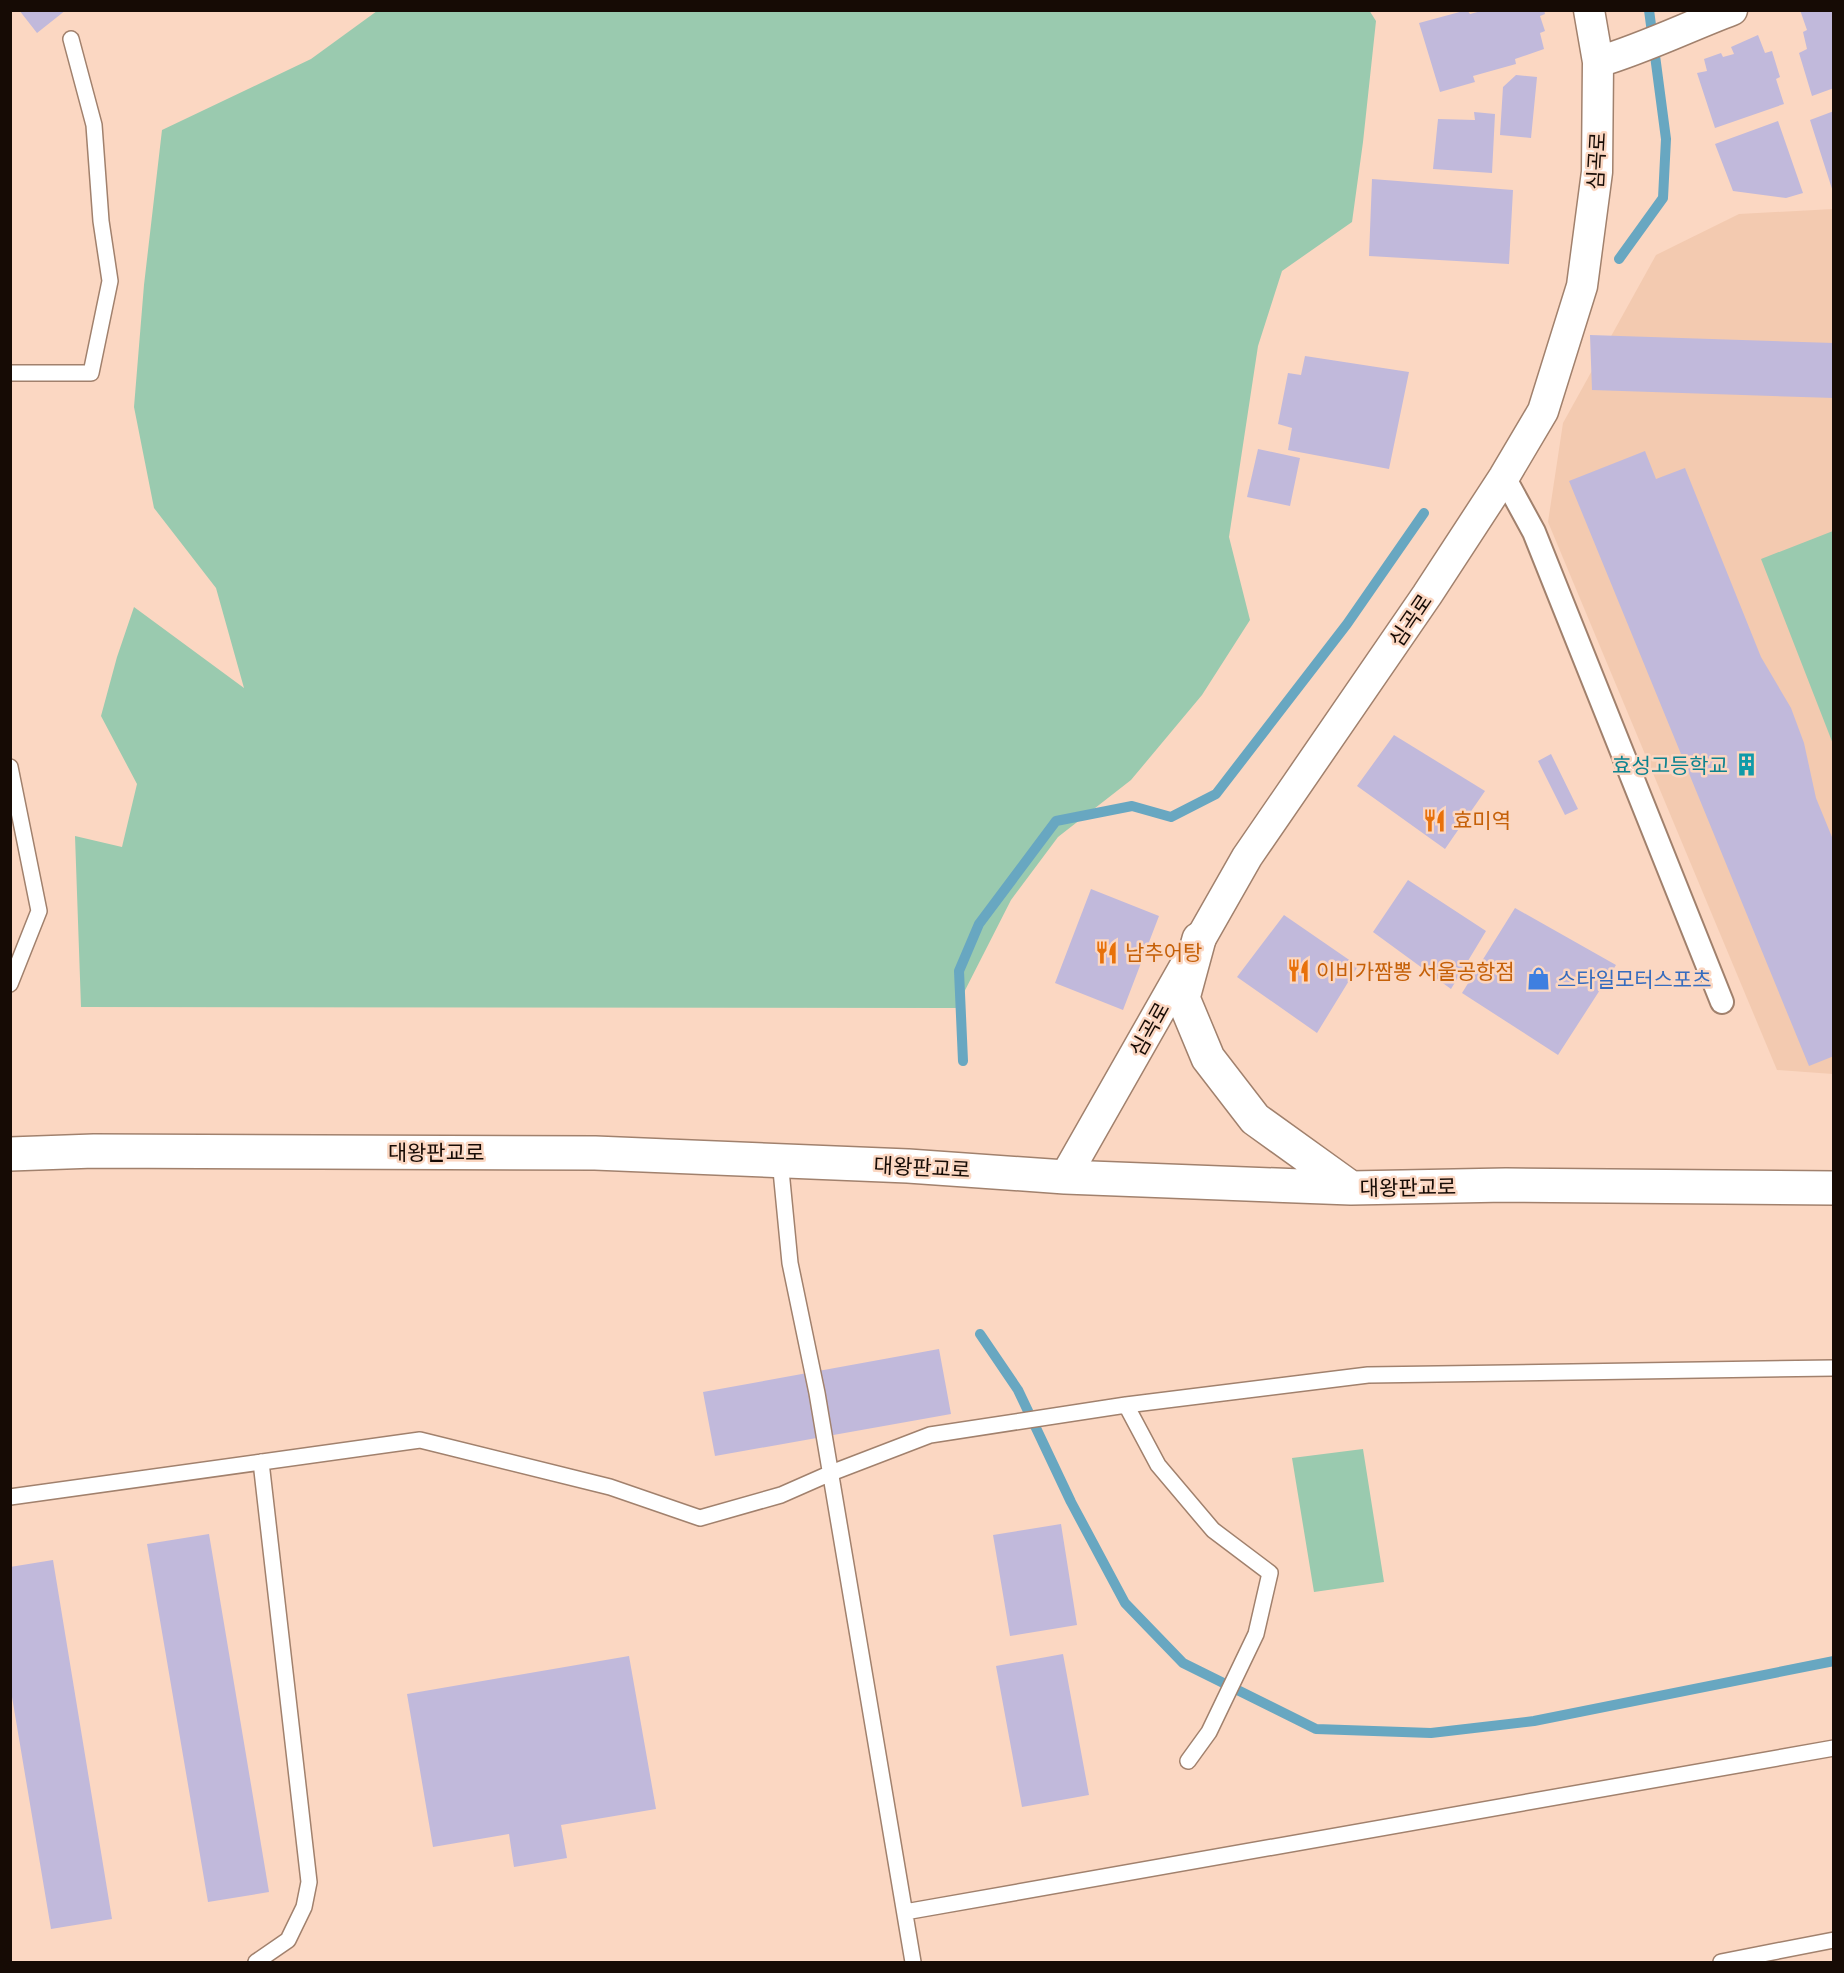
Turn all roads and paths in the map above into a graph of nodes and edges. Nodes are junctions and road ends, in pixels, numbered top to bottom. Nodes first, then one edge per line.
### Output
1 (1589, 10) edge
2 (1732, 10) edge
3 (1678, 25) edge
4 (71, 39) dead end
5 (1612, 58) junction
6 (10, 373) edge
7 (1504, 477) junction
8 (10, 767) edge
9 (1199, 939) junction
10 (10, 984) edge
11 (1722, 1002) dead end
12 (10, 1154) edge
13 (780, 1160) junction
14 (1065, 1177) junction
15 (1351, 1188) junction
16 (1833, 1188) edge
17 (1833, 1368) edge
18 (1126, 1405) junction
19 (261, 1462) junction
20 (831, 1473) junction
21 (10, 1497) edge
22 (1833, 1748) edge
23 (1188, 1761) dead end
24 (905, 1912) junction
25 (1833, 1940) edge
26 (256, 1962) edge
27 (913, 1962) edge
28 (1721, 1962) edge

1 - 5 street, 심곡로
2 - 3 street
3 - 5 street
4 - 6 lane
5 - 7 street, 심곡로
7 - 9 street, 심곡로
7 - 11 street
8 - 10 lane
9 - 14 street, 심곡로
9 - 15 main road
12 - 13 main road, 대왕판교로
13 - 14 main road, 대왕판교로
13 - 20 lane
14 - 15 main road, 대왕판교로
15 - 16 main road, 대왕판교로
17 - 18 lane
18 - 20 lane
18 - 23 lane
19 - 20 lane
19 - 21 lane
19 - 26 lane
20 - 24 lane
22 - 24 lane
24 - 27 lane
25 - 28 lane

